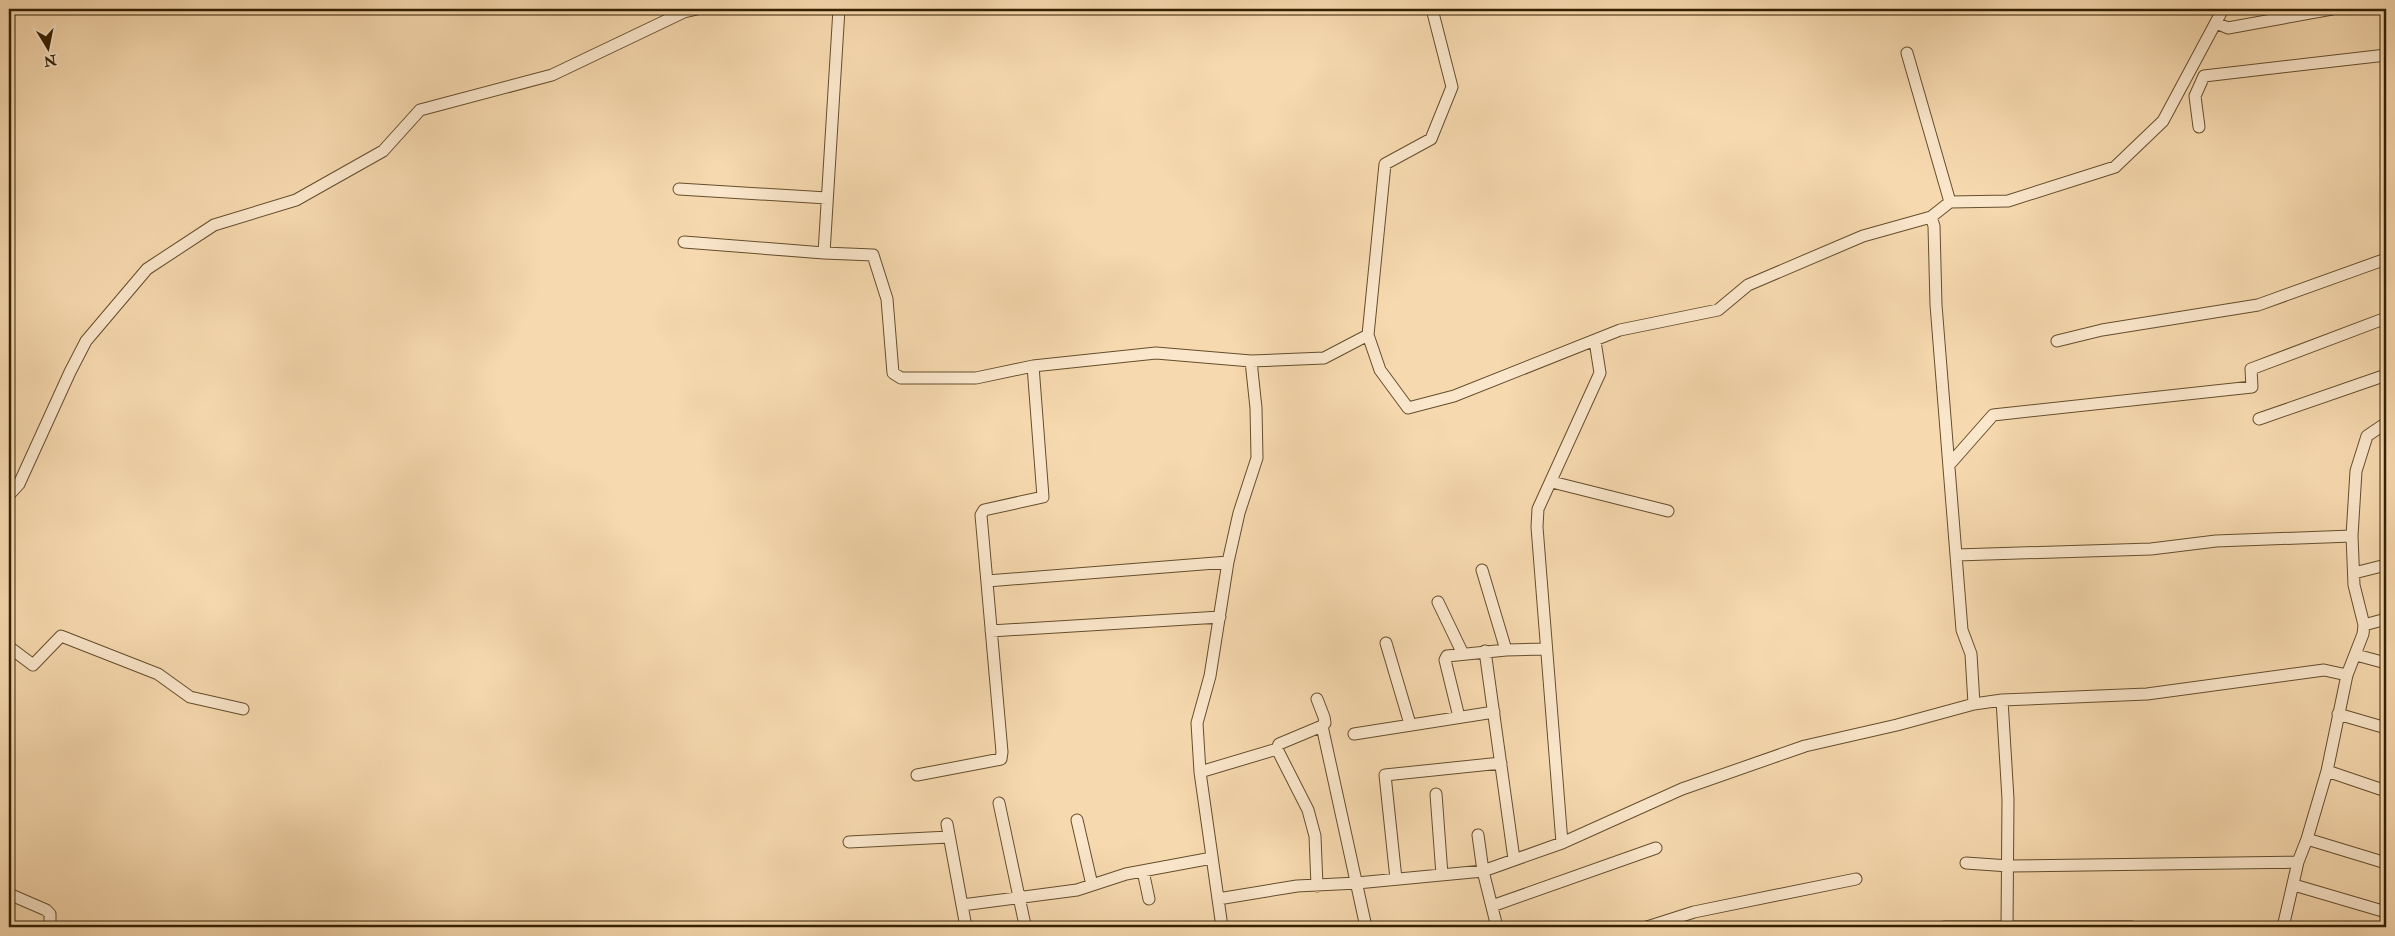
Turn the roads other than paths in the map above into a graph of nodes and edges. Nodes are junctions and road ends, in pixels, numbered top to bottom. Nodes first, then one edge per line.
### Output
1 (697, 9) edge
2 (839, 9) edge
3 (1432, 9) edge
4 (2223, 9) edge
5 (2332, 9) edge
6 (2216, 22) junction
7 (1907, 53) dead end
8 (2386, 55) edge
9 (2199, 127) dead end
10 (679, 189) dead end
11 (827, 198) junction
12 (1950, 202) junction
13 (1931, 218) junction
14 (684, 242) dead end
15 (824, 253) junction
16 (2386, 259) edge
17 (2386, 318) edge
18 (1368, 335) junction
19 (1595, 341) junction
20 (2057, 341) dead end
21 (1251, 361) junction
22 (1033, 366) junction
23 (2386, 375) edge
24 (2259, 419) dead end
25 (2386, 423) edge
26 (1949, 465) junction
27 (1552, 482) junction
28 (9, 495) edge
29 (1668, 511) dead end
30 (2352, 536) junction
31 (1957, 555) junction
32 (1228, 562) junction
33 (2386, 565) edge
34 (1482, 570) dead end
35 (2354, 573) junction
36 (987, 581) junction
37 (1438, 602) dead end
38 (1220, 616) junction
39 (2386, 619) edge
40 (2364, 625) junction
41 (991, 631) junction
42 (1386, 643) dead end
43 (9, 647) edge
44 (1546, 649) junction
45 (1506, 650) junction
46 (1485, 651) junction
47 (1463, 654) junction
48 (2356, 655) junction
49 (2386, 663) edge
50 (2347, 675) junction
51 (1317, 699) dead end
52 (2002, 700) junction
53 (1974, 704) junction
54 (243, 709) dead end
55 (1494, 712) junction
56 (2338, 714) junction
57 (1459, 717) junction
58 (1410, 724) junction
59 (1322, 726) junction
60 (2386, 728) edge
61 (1354, 734) dead end
62 (1277, 749) junction
63 (1501, 763) junction
64 (2326, 771) junction
65 (1200, 772) junction
66 (917, 775) dead end
67 (2386, 791) edge
68 (1436, 794) dead end
69 (999, 803) dead end
70 (1077, 820) dead end
71 (947, 824) dead end
72 (1478, 835) dead end
73 (949, 837) junction
74 (2307, 839) junction
75 (849, 842) dead end
76 (1562, 843) junction
77 (1656, 848) dead end
78 (1212, 858) junction
79 (1514, 859) junction
80 (2298, 862) junction
81 (1966, 863) dead end
82 (2386, 863) edge
83 (2009, 866) junction
84 (1143, 871) junction
85 (1483, 871) junction
86 (1442, 875) junction
87 (1396, 879) junction
88 (1856, 879) dead end
89 (1357, 883) junction
90 (1092, 885) junction
91 (2294, 885) junction
92 (1317, 886) junction
93 (9, 894) edge
94 (1018, 898) junction
95 (1149, 899) dead end
96 (1218, 899) junction
97 (962, 906) junction
98 (1492, 906) junction
99 (2386, 912) edge
100 (1025, 925) dead end
101 (50, 927) edge
102 (966, 927) edge
103 (1222, 927) edge
104 (1366, 927) edge
105 (1497, 927) edge
106 (1647, 927) edge
107 (1944, 927) edge
108 (2007, 927) edge
109 (2132, 927) edge
110 (2283, 927) edge

1 - 28 street
2 - 11 street
3 - 18 street
4 - 6 street
5 - 6 street
6 - 12 street
7 - 12 street
8 - 9 street
10 - 11 street
11 - 15 street
12 - 13 street
13 - 19 street
13 - 26 street
14 - 15 street
15 - 22 street
16 - 20 street
17 - 26 street
18 - 19 street
18 - 21 street
19 - 27 street
21 - 22 street
21 - 32 street
22 - 36 street
23 - 24 street
25 - 30 street
26 - 31 street
27 - 29 street
27 - 44 street
30 - 31 street
30 - 35 street
31 - 53 street
32 - 36 street
32 - 38 street
33 - 35 street
34 - 45 street
35 - 40 street
36 - 41 street
37 - 47 street
38 - 41 street
38 - 65 street
39 - 40 street
40 - 48 street
41 - 66 street
42 - 58 street
43 - 54 street
44 - 45 street
44 - 76 street
45 - 46 street
46 - 47 street
46 - 55 street
47 - 57 street
48 - 49 street
48 - 50 street
50 - 52 street
50 - 56 street
51 - 59 street
52 - 53 street
52 - 83 street
53 - 76 street
55 - 57 street
55 - 63 street
56 - 60 street
56 - 64 street
57 - 58 street
58 - 61 street
59 - 62 street
59 - 89 street
62 - 65 street
62 - 92 street
63 - 79 street
63 - 87 street
64 - 67 street
64 - 74 street
65 - 78 street
68 - 86 street
69 - 94 street
70 - 90 street
71 - 73 street
72 - 85 street
73 - 75 street
73 - 97 street
74 - 80 street
74 - 82 street
76 - 79 street
77 - 98 street
78 - 84 street
78 - 96 street
79 - 85 street
80 - 83 street
80 - 91 street
81 - 83 street
83 - 108 street
84 - 90 street
84 - 95 street
85 - 86 street
85 - 98 street
86 - 87 street
87 - 89 street
88 - 106 street
89 - 92 street
89 - 104 street
90 - 94 street
91 - 99 street
91 - 110 street
92 - 96 street
93 - 101 street
94 - 97 street
94 - 100 street
96 - 103 street
97 - 102 street
98 - 105 street
107 - 108 street
108 - 109 street

